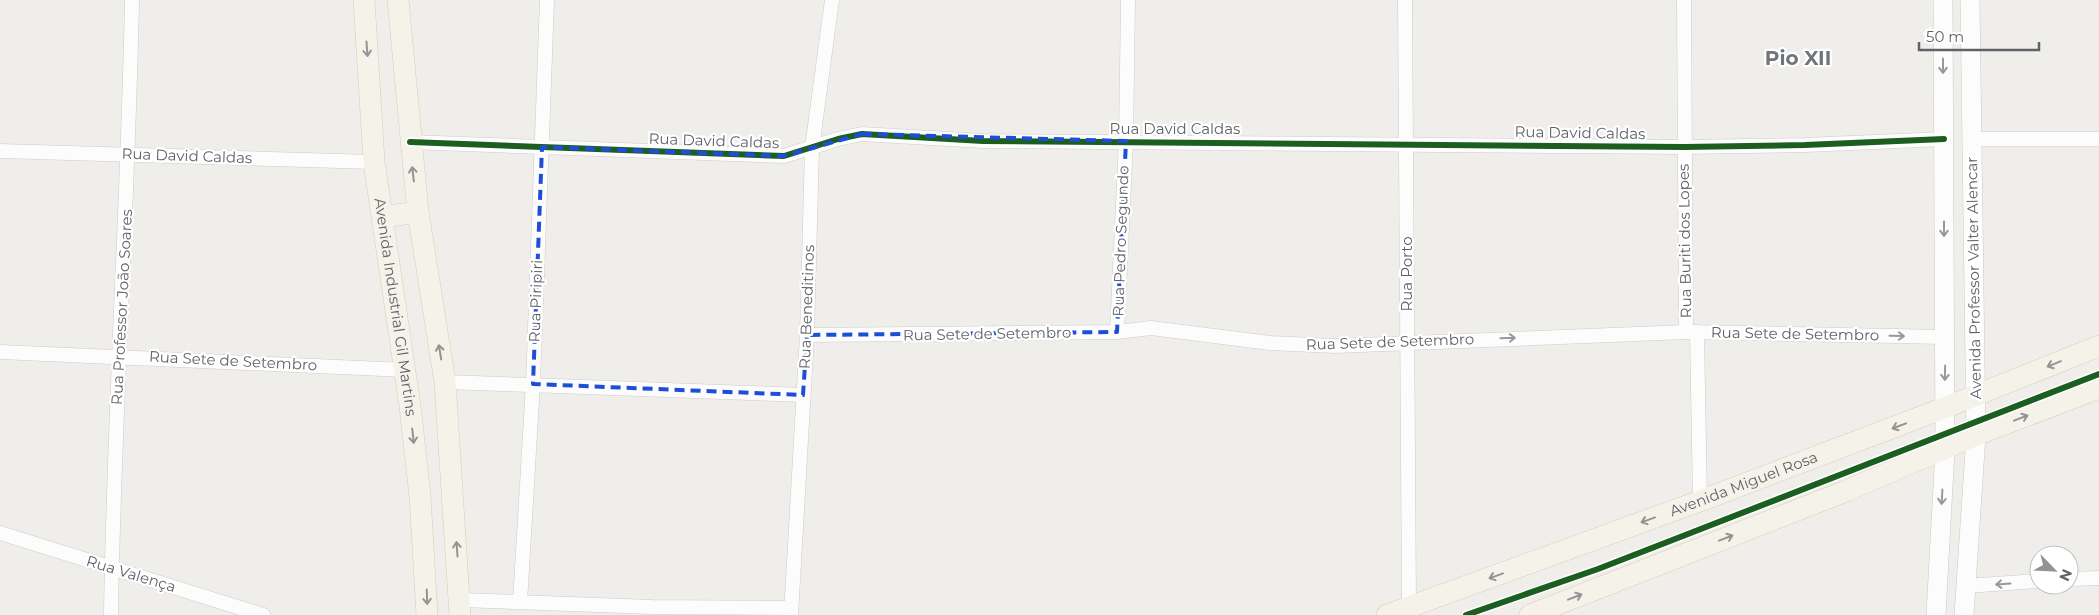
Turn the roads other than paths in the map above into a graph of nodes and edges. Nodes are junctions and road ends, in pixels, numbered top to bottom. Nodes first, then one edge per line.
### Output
1 (132, 0) edge
2 (364, 0) edge
3 (398, 0) edge
4 (547, 0) edge
5 (832, 0) edge
6 (1128, 0) edge
7 (1405, 0) edge
8 (1684, 0) edge
9 (1943, 0) edge
10 (1970, 0) edge
11 (1944, 139) junction
12 (1972, 139) junction
13 (2099, 139) edge
14 (1126, 141) junction
15 (410, 142) junction
16 (1407, 143) junction
17 (1684, 147) junction
18 (542, 148) junction
19 (812, 148) junction
20 (0, 151) edge
21 (129, 154) junction
22 (374, 162) junction
23 (418, 212) junction
24 (382, 217) junction
25 (1117, 332) junction
26 (1691, 332) junction
27 (807, 335) junction
28 (1945, 337) junction
29 (1406, 342) junction
30 (2099, 346) edge
31 (0, 352) edge
32 (119, 356) junction
33 (405, 370) junction
34 (445, 382) junction
35 (533, 384) junction
36 (2099, 388) edge
37 (803, 395) junction
38 (1975, 395) junction
39 (1944, 408) junction
40 (1976, 435) junction
41 (1945, 449) junction
42 (1700, 501) junction
43 (0, 533) edge
44 (112, 568) junction
45 (2099, 578) edge
46 (2079, 579) edge
47 (2029, 582) edge
48 (1966, 586) junction
49 (520, 602) junction
50 (460, 608) edge
51 (1409, 608) junction
52 (791, 612) edge
53 (111, 615) edge
54 (263, 615) edge
55 (427, 615) edge
56 (1387, 615) edge
57 (1530, 615) edge
58 (1936, 615) edge
59 (1964, 615) edge

1 - 21 street, Rua Professor João Soares
2 -> 22 main road, Avenida Industrial Gil Martins
3 - 15 main road
4 - 18 street, Rua Piripiri
5 - 19 street, Rua Beneditinos
6 - 14 street, Rua Pedro Segundo
7 - 16 street, Rua Porto
8 - 17 street, Rua Buriti dos Lopes
9 -> 11 main road, Avenida Professor Valter Alencar
10 - 12 main road, Avenida Professor Valter Alencar
11 - 17 street, Rua David Caldas
11 -> 28 main road, Avenida Professor Valter Alencar
12 - 13 street
12 - 38 main road, Avenida Professor Valter Alencar
14 - 16 street, Rua David Caldas
14 - 19 street, Rua David Caldas
14 - 25 street, Rua Pedro Segundo
15 - 18 street, Rua David Caldas
23 -> 15 main road
16 - 17 street, Rua David Caldas
16 - 29 street, Rua Porto
17 - 26 street, Rua Buriti dos Lopes
18 - 19 street, Rua David Caldas
18 - 35 street, Rua Piripiri
19 - 27 street, Rua Beneditinos
20 - 21 street, Rua David Caldas
21 - 22 street, Rua David Caldas
21 - 32 street, Rua Professor João Soares
22 - 24 main road, Avenida Industrial Gil Martins
23 - 24 main road
34 -> 23 main road
24 - 33 main road, Avenida Industrial Gil Martins
25 - 27 street, Rua Sete de Setembro
25 - 29 street, Rua Sete de Setembro
26 -> 28 street, Rua Sete de Setembro
29 -> 26 street, Rua Sete de Setembro
26 - 42 street, Rua Buriti dos Lopes
27 - 37 street, Rua Beneditinos
28 -> 39 main road, Avenida Professor Valter Alencar
29 - 51 street, Rua Porto
30 -> 38 main road, Avenida Miguel Rosa
31 - 32 street, Rua Sete de Setembro
32 - 33 street, Rua Sete de Setembro
32 - 44 street, Rua Professor João Soares
33 -> 55 main road, Avenida Industrial Gil Martins
34 - 35 street
50 -> 34 main road
35 - 37 street
35 - 49 street, Rua Piripiri
40 -> 36 main road
37 - 52 street, Rua Beneditinos
38 - 39 main road, Avenida Miguel Rosa
38 - 40 main road, Avenida Professor Valter Alencar
39 - 41 main road, Avenida Professor Valter Alencar
39 -> 42 main road, Avenida Miguel Rosa
40 - 41 main road
40 - 48 main road, Avenida Professor Valter Alencar
57 -> 41 main road
41 -> 58 main road, Avenida Professor Valter Alencar
42 -> 51 main road, Avenida Miguel Rosa
43 - 44 street, Rua Valença
44 - 53 street, Rua Professor João Soares
44 - 54 street, Rua Valença
45 - 46 street
47 -> 48 street
48 - 59 main road, Avenida Professor Valter Alencar
49 - 50 street
49 - 52 street
51 - 56 main road, Avenida Miguel Rosa

